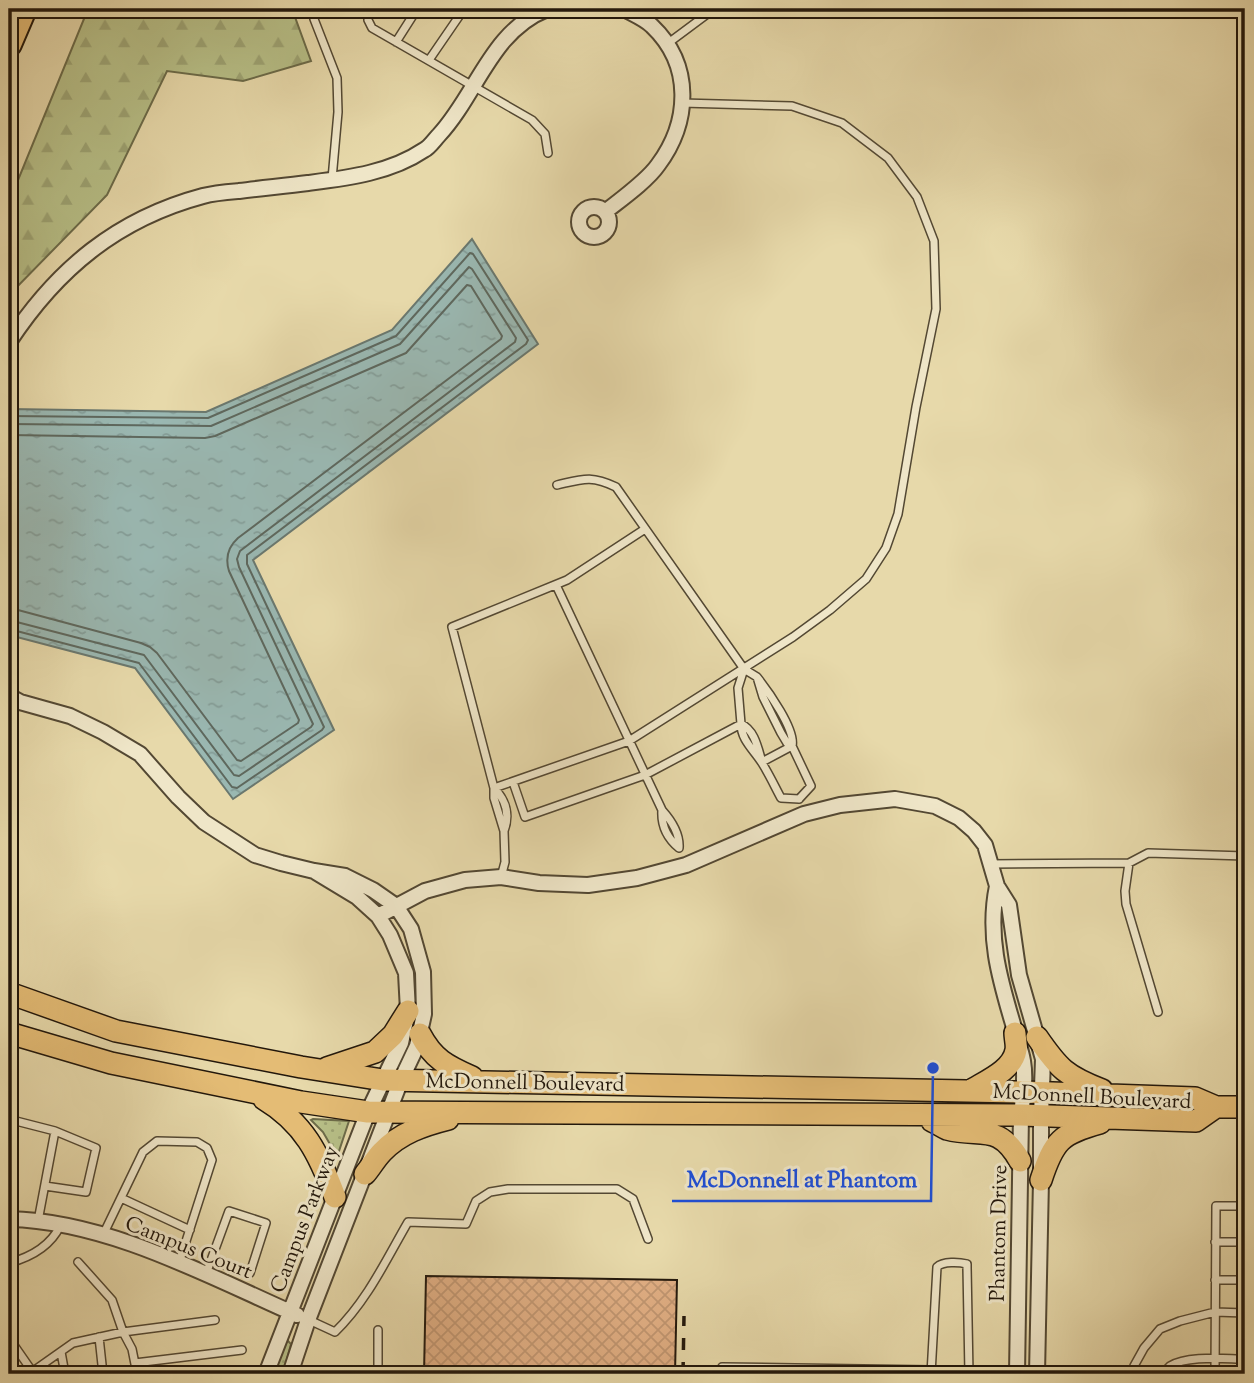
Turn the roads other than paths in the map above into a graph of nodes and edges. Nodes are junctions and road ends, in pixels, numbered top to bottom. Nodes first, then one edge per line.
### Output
1 (24, 9) edge
2 (313, 9) edge
3 (369, 9) edge
4 (417, 9) edge
5 (464, 9) edge
6 (547, 9) edge
7 (624, 9) edge
8 (714, 9) edge
9 (703, 12) edge
10 (396, 42) junction
11 (9, 44) edge
12 (666, 45) junction
13 (429, 60) junction
14 (473, 86) junction
15 (682, 103) junction
16 (548, 153) dead end
17 (332, 180) junction
18 (605, 212) dead end
19 (9, 342) edge
20 (557, 485) dead end
21 (645, 529) junction
22 (556, 585) junction
23 (744, 668) junction
24 (9, 696) edge
25 (741, 724) junction
26 (629, 741) junction
27 (792, 746) junction
28 (762, 762) junction
29 (645, 775) junction
30 (513, 782) junction
31 (494, 788) junction
32 (799, 799) junction
33 (804, 814) junction
34 (1245, 856) edge
35 (1129, 863) junction
36 (991, 864) junction
37 (686, 865) junction
38 (314, 871) junction
39 (501, 877) junction
40 (998, 886) junction
41 (397, 906) junction
42 (378, 916) junction
43 (9, 993) edge
44 (408, 1011) junction
45 (1158, 1012) dead end
46 (9, 1033) edge
47 (1015, 1033) junction
48 (420, 1034) junction
49 (1037, 1037) junction
50 (320, 1071) junction
51 (392, 1080) junction
52 (484, 1081) junction
53 (970, 1091) junction
54 (253, 1092) junction
55 (1033, 1092) junction
56 (1114, 1095) junction
57 (1216, 1107) junction
58 (1245, 1107) edge
59 (379, 1112) junction
60 (461, 1112) junction
61 (921, 1115) junction
62 (1031, 1116) junction
63 (1115, 1118) junction
64 (9, 1128) edge
65 (55, 1131) junction
66 (1020, 1161) junction
67 (365, 1174) junction
68 (1041, 1180) junction
69 (45, 1186) junction
70 (335, 1197) junction
71 (121, 1198) junction
72 (1245, 1206) edge
73 (9, 1219) edge
74 (38, 1221) junction
75 (60, 1226) junction
76 (190, 1230) junction
77 (103, 1236) junction
78 (648, 1239) dead end
79 (1215, 1242) junction
80 (1245, 1242) edge
81 (78, 1262) dead end
82 (9, 1263) edge
83 (178, 1263) junction
84 (208, 1268) junction
85 (1215, 1280) junction
86 (1245, 1280) edge
87 (290, 1312) junction
88 (1215, 1312) junction
89 (1245, 1314) edge
90 (215, 1320) dead end
91 (308, 1320) junction
92 (378, 1330) dead end
93 (123, 1332) junction
94 (99, 1337) junction
95 (9, 1338) edge
96 (242, 1350) dead end
97 (61, 1352) junction
98 (1215, 1358) junction
99 (1245, 1359) edge
100 (135, 1363) junction
101 (755, 1371) edge
102 (788, 1371) edge
103 (822, 1371) edge
104 (855, 1372) edge
105 (898, 1372) edge
106 (32, 1373) edge
107 (932, 1373) edge
108 (65, 1374) edge
109 (103, 1374) edge
110 (137, 1374) edge
111 (266, 1374) edge
112 (290, 1374) edge
113 (378, 1374) edge
114 (722, 1374) edge
115 (969, 1374) edge
116 (1017, 1374) edge
117 (1037, 1374) edge
118 (1133, 1374) edge
119 (1161, 1374) edge
120 (1214, 1374) edge

1 - 11 highway
2 - 17 lane
3 - 10 lane
4 - 10 lane
5 - 13 lane
6 - 14 street
7 - 12 street
8 - 9 lane
9 - 12 lane
10 - 13 lane
12 - 15 street
13 - 14 lane
14 - 16 lane
14 - 17 street
15 - 18 street
15 - 23 lane
17 - 19 street
20 - 21 lane
21 - 22 lane
21 - 23 lane
22 - 26 lane
22 - 31 lane
23 - 25 lane
23 - 26 lane
23 - 27 lane
24 - 38 street
25 - 28 lane
25 - 29 lane
26 - 29 lane
26 - 30 lane
27 - 28 lane
27 - 32 lane
28 - 32 lane
29 - 30 lane
29 - 37 lane
30 - 31 lane
31 - 39 lane
32 - 33 lane
33 - 36 street
33 - 37 street
34 - 35 lane
35 - 36 lane
35 - 45 lane
36 - 40 street
37 - 39 street
38 - 41 street
38 - 42 street
39 - 41 street
40 - 47 street
40 - 49 street
41 - 42 street
41 - 48 street
42 - 44 street
43 - 50 main road, McDonnell Boulevard
44 - 50 main road
44 - 51 street
46 - 54 main road, McDonnell Boulevard
47 - 53 main road
47 - 55 street
48 - 51 street
48 - 52 main road
49 - 55 street
49 - 56 main road
50 - 51 main road, McDonnell Boulevard
51 - 52 main road, McDonnell Boulevard
51 - 59 street, Campus Parkway
51 - 59 street, Campus Parkway
52 - 53 main road, McDonnell Boulevard
53 - 55 main road, McDonnell Boulevard
54 - 59 main road, McDonnell Boulevard
54 - 70 main road
55 - 56 main road, McDonnell Boulevard
55 - 62 street, Phantom Drive
56 - 57 main road, McDonnell Boulevard
57 - 58 main road
57 - 63 main road, McDonnell Boulevard
59 - 60 main road, McDonnell Boulevard
59 - 67 street, Campus Parkway
59 - 70 street, Campus Parkway
60 - 61 main road, McDonnell Boulevard
60 - 67 main road
61 - 62 main road, McDonnell Boulevard
61 - 66 main road
62 - 63 main road, McDonnell Boulevard
62 - 66 street, Phantom Drive
62 - 68 street, Phantom Drive
63 - 68 main road
64 - 65 lane
65 - 69 lane
65 - 69 lane
66 - 116 street, Phantom Drive
67 - 91 street, Campus Parkway
68 - 117 street, Phantom Drive
69 - 74 lane
70 - 87 street, Campus Parkway
71 - 76 lane
71 - 76 lane
71 - 77 lane
72 - 79 lane
73 - 74 street, Campus Court
74 - 75 street, Campus Court
75 - 77 street, Campus Court
75 - 82 lane
76 - 83 lane
77 - 83 street, Campus Court
78 - 91 lane
79 - 80 lane
79 - 85 lane
81 - 93 lane
83 - 84 street, Campus Court
84 - 84 lane
84 - 87 street, Campus Court
85 - 86 lane
85 - 88 lane
87 - 91 street, Campus Court
87 - 111 street, Campus Parkway
88 - 89 lane
88 - 98 lane
88 - 118 lane
90 - 93 lane
91 - 112 street, Campus Parkway
92 - 113 lane
93 - 94 lane
93 - 100 lane
94 - 97 lane
94 - 109 lane
95 - 106 lane
96 - 100 lane
97 - 106 lane
97 - 108 lane
98 - 99 lane
98 - 119 lane
98 - 120 lane
100 - 110 lane
101 - 102 lane
101 - 114 lane
102 - 103 lane
103 - 104 lane
104 - 105 lane
105 - 107 lane
107 - 115 lane

